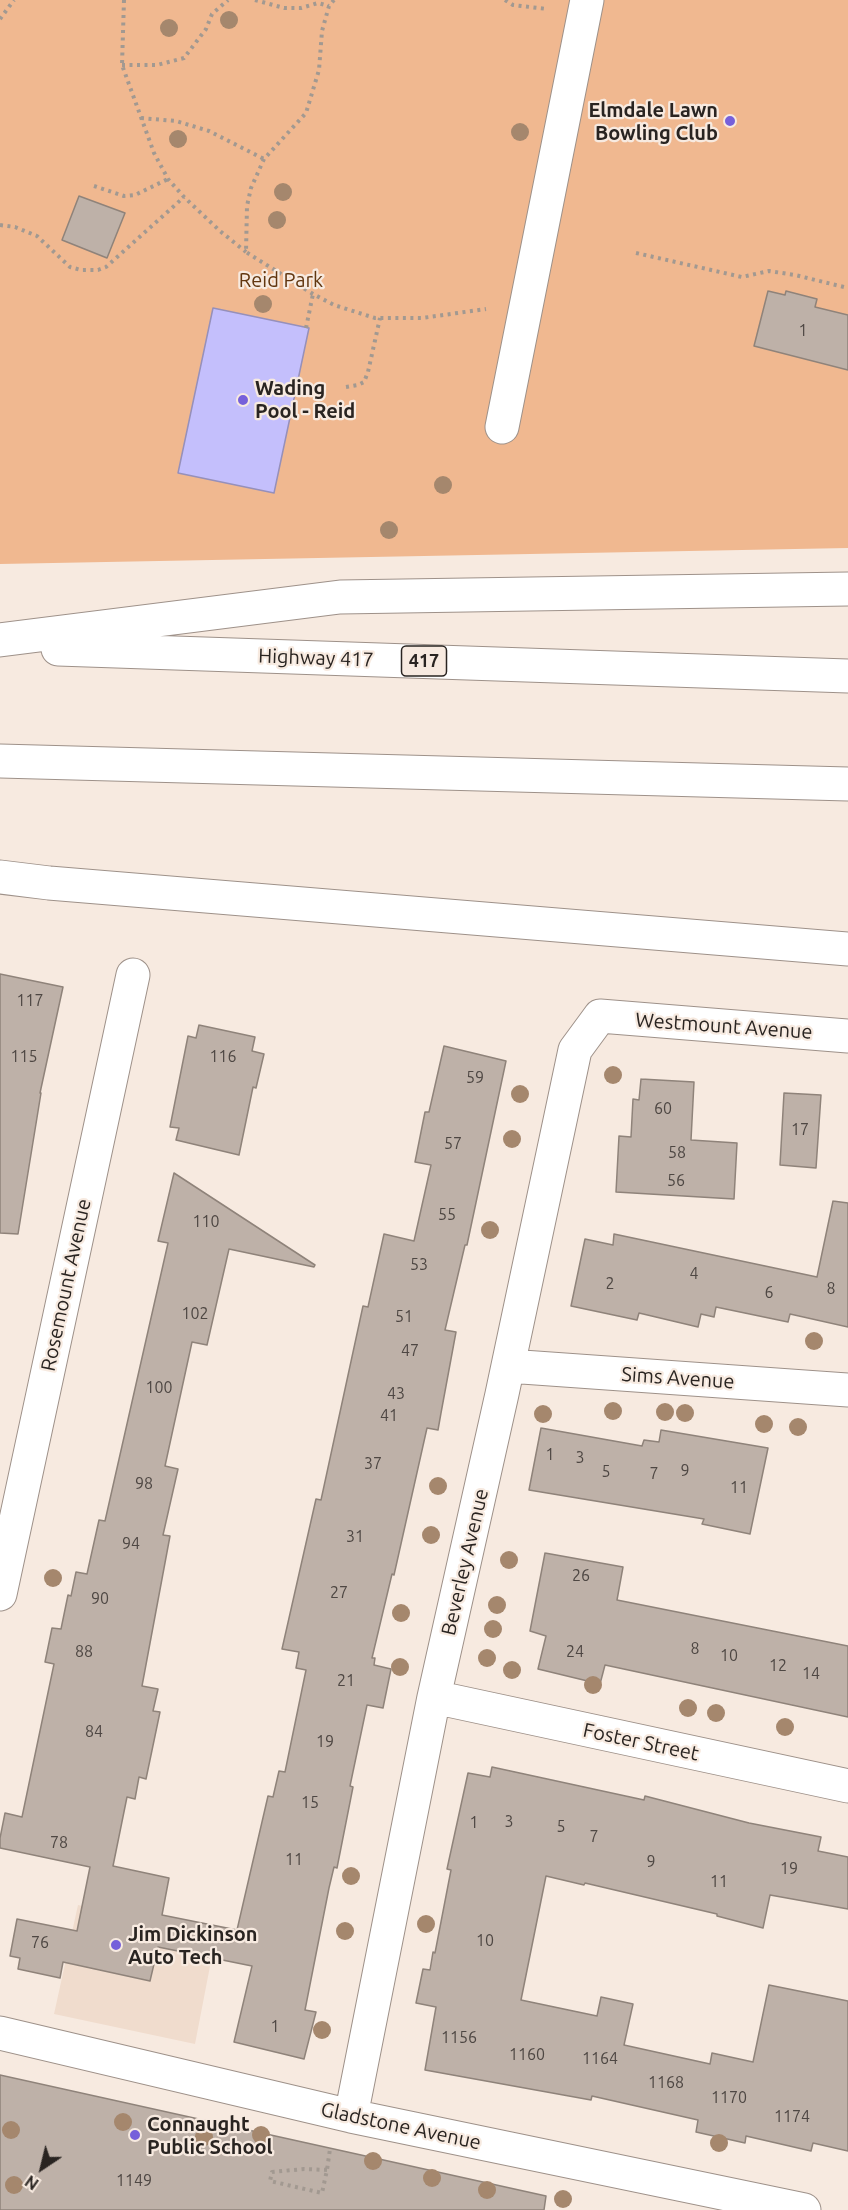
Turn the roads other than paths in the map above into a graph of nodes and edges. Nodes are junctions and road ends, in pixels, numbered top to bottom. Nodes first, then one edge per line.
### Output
1 (588, 0) edge
2 (502, 427) dead end
3 (848, 590) edge
4 (0, 640) edge
5 (0, 646) edge
6 (848, 676) edge
7 (0, 761) edge
8 (848, 784) edge
9 (0, 877) edge
10 (848, 949) edge
11 (133, 975) dead end
12 (600, 1016) joint
13 (848, 1036) edge
14 (508, 1366) junction
15 (848, 1390) edge
16 (0, 1594) edge
17 (434, 1697) junction
18 (848, 1786) edge
19 (0, 2033) edge
20 (351, 2116) junction
21 (804, 2210) edge

1 - 2 main road
3 - 4 main road
5 - 6 main road, Highway 417 / 417
7 - 8 main road
9 - 10 main road
11 - 16 main road, Rosemount Avenue
12 - 13 main road, Westmount Avenue
12 - 14 main road, Beverley Avenue
14 - 15 main road, Sims Avenue
14 - 17 main road, Beverley Avenue
17 - 18 main road, Foster Street
17 - 20 main road, Beverley Avenue
19 - 20 main road, Gladstone Avenue
20 - 21 main road, Gladstone Avenue

